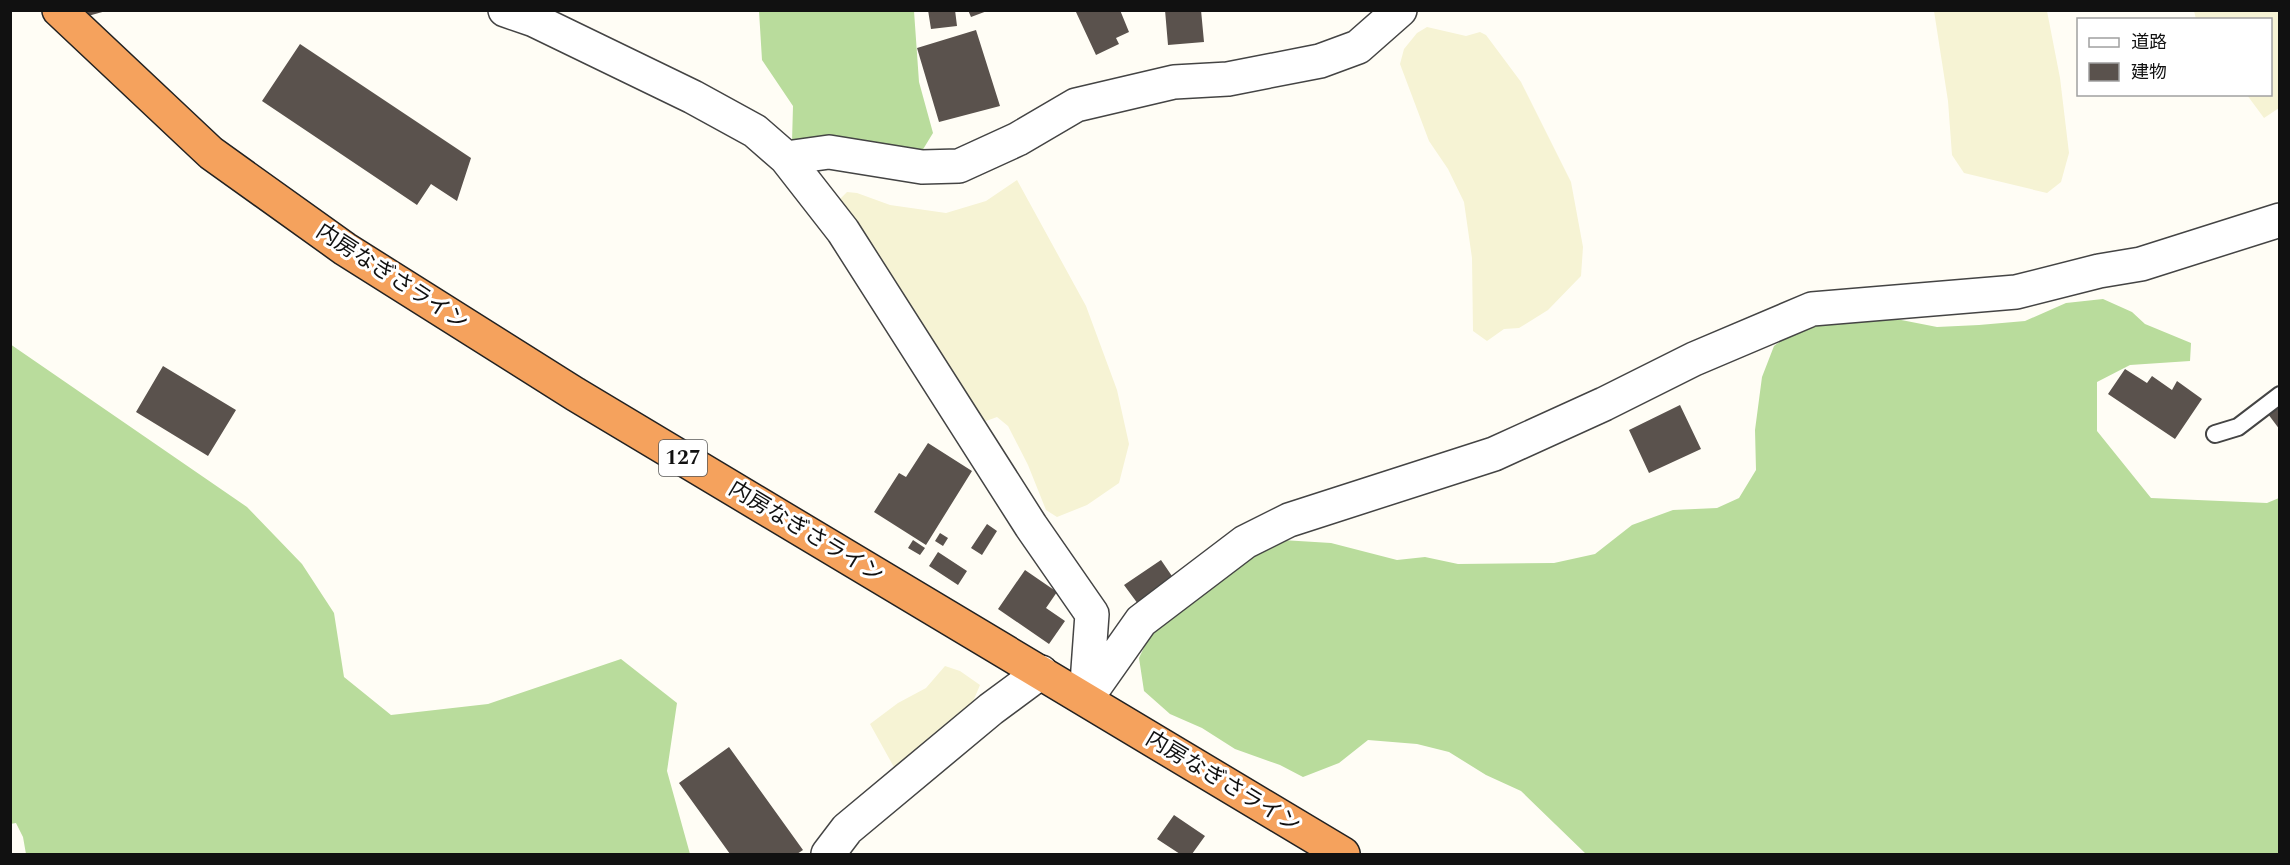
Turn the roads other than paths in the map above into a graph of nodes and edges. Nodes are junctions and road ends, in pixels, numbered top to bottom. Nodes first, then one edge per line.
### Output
1 (59, 10) edge
2 (505, 10) edge
3 (1400, 10) edge
4 (786, 158) junction
5 (2280, 220) edge
6 (2280, 395) edge
7 (2215, 434) dead end
8 (1041, 672) junction
9 (1086, 699) junction
10 (828, 855) edge
11 (1343, 855) edge

1 - 8 highway, 内房なぎさライン / 127
2 - 4 street
3 - 4 street
4 - 9 street
5 - 9 street
6 - 7 lane
8 - 9 highway, 内房なぎさライン / 127
8 - 10 street
9 - 11 highway, 内房なぎさライン / 127

